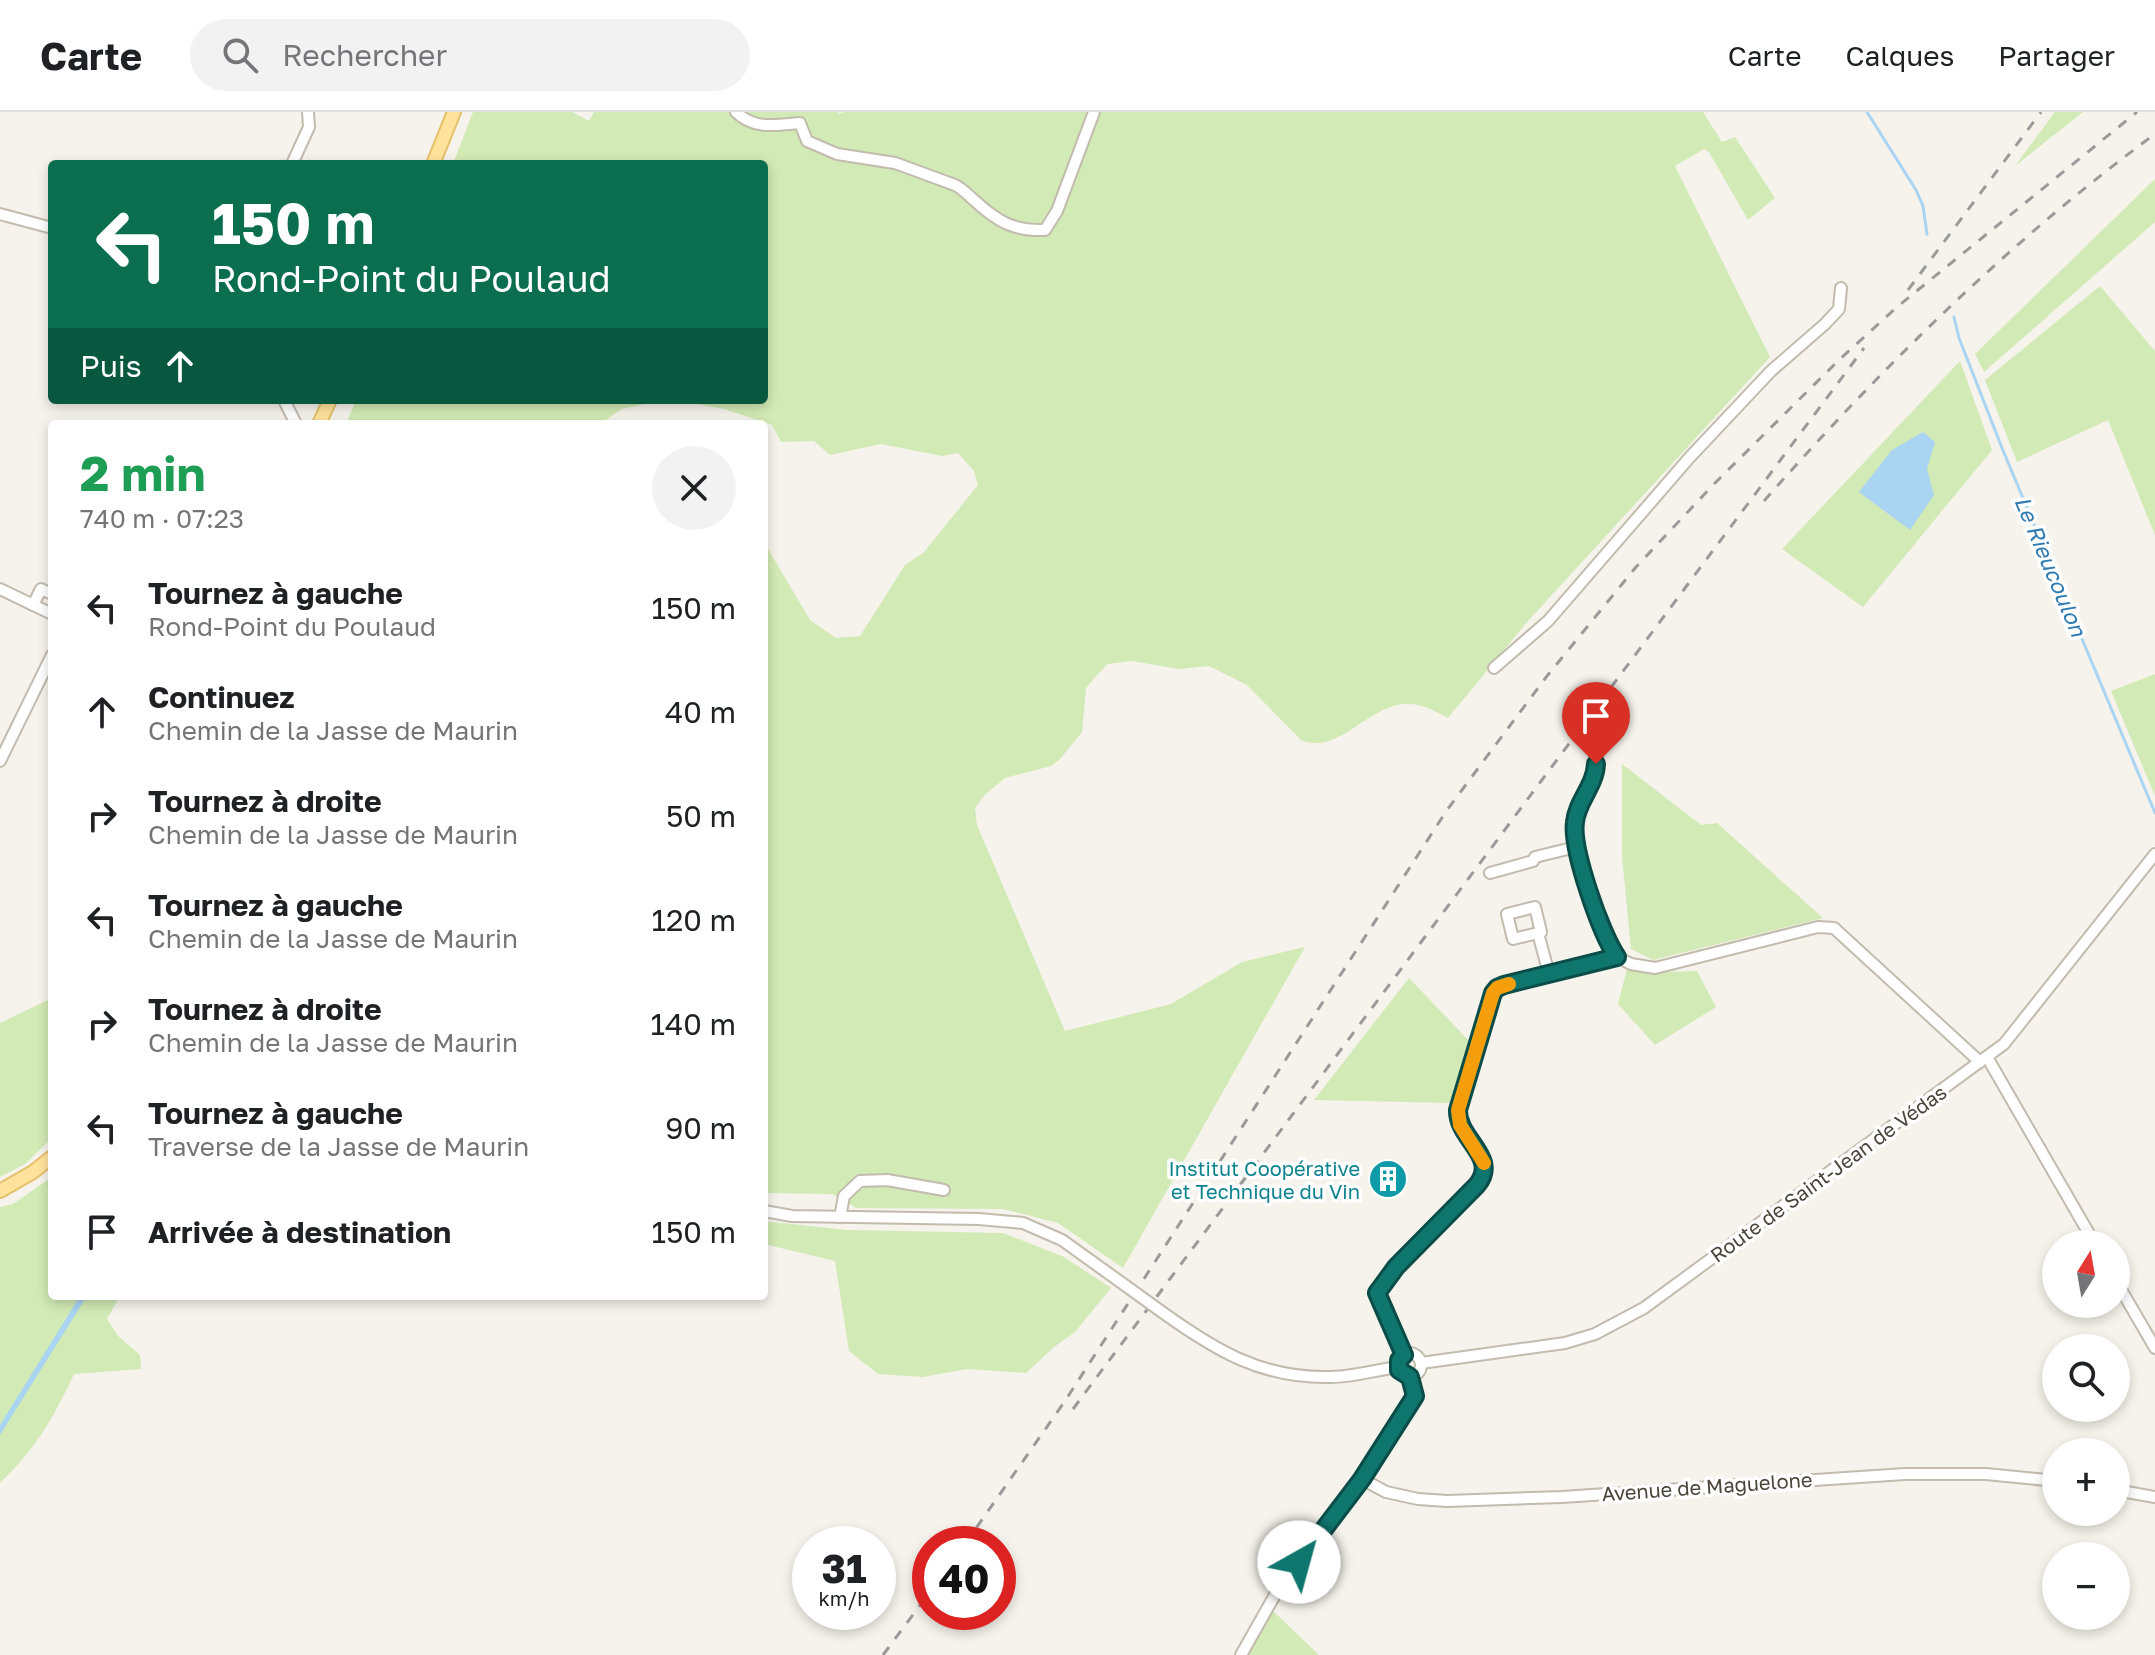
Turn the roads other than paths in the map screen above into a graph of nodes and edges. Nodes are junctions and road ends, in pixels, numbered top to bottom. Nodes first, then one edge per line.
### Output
1 (308, 112) edge
2 (454, 112) edge
3 (736, 112) edge
4 (1094, 112) edge
5 (294, 160) edge
6 (435, 160) edge
7 (0, 214) edge
8 (48, 227) edge
9 (1841, 288) dead end
10 (0, 589) edge
11 (48, 592) edge
12 (33, 605) junction
13 (48, 612) edge
14 (48, 663) edge
15 (1494, 668) dead end
16 (1570, 724) dead end
17 (0, 761) edge
18 (1576, 847) junction
19 (2155, 854) edge
20 (1490, 873) dead end
21 (1538, 933) dead end
22 (1617, 957) junction
23 (1549, 974) junction
24 (1984, 1060) junction
25 (48, 1160) edge
26 (944, 1190) dead end
27 (0, 1191) edge
28 (768, 1212) edge
29 (840, 1217) junction
30 (2087, 1230) edge
31 (2130, 1305) edge
32 (2155, 1348) edge
33 (1404, 1355) junction
34 (1421, 1363) junction
35 (1398, 1367) junction
36 (1410, 1377) junction
37 (1362, 1479) junction
38 (2042, 1480) edge
39 (2130, 1493) edge
40 (2155, 1497) edge
41 (1241, 1655) edge

1 - 5 street
2 - 6 main road
3 - 4 street
7 - 8 street
9 - 15 street
10 - 12 street
11 - 12 street
12 - 13 street
14 - 17 street
16 - 18 street, bridge
18 - 20 street
18 - 22 street
19 - 24 street, Route de Saint-Jean de Védas
21 - 23 street
22 - 23 street
22 - 24 street
23 - 33 street
24 - 30 street
24 - 34 street, Route de Saint-Jean de Védas
25 - 27 main road
26 - 29 street
28 - 29 street
29 - 35 street, bridge
31 - 32 street
33 - 34 street
33 - 35 street
34 - 36 street
35 - 36 street
36 - 37 street
37 - 38 street, Avenue de Maguelone
37 - 41 street
39 - 40 street

